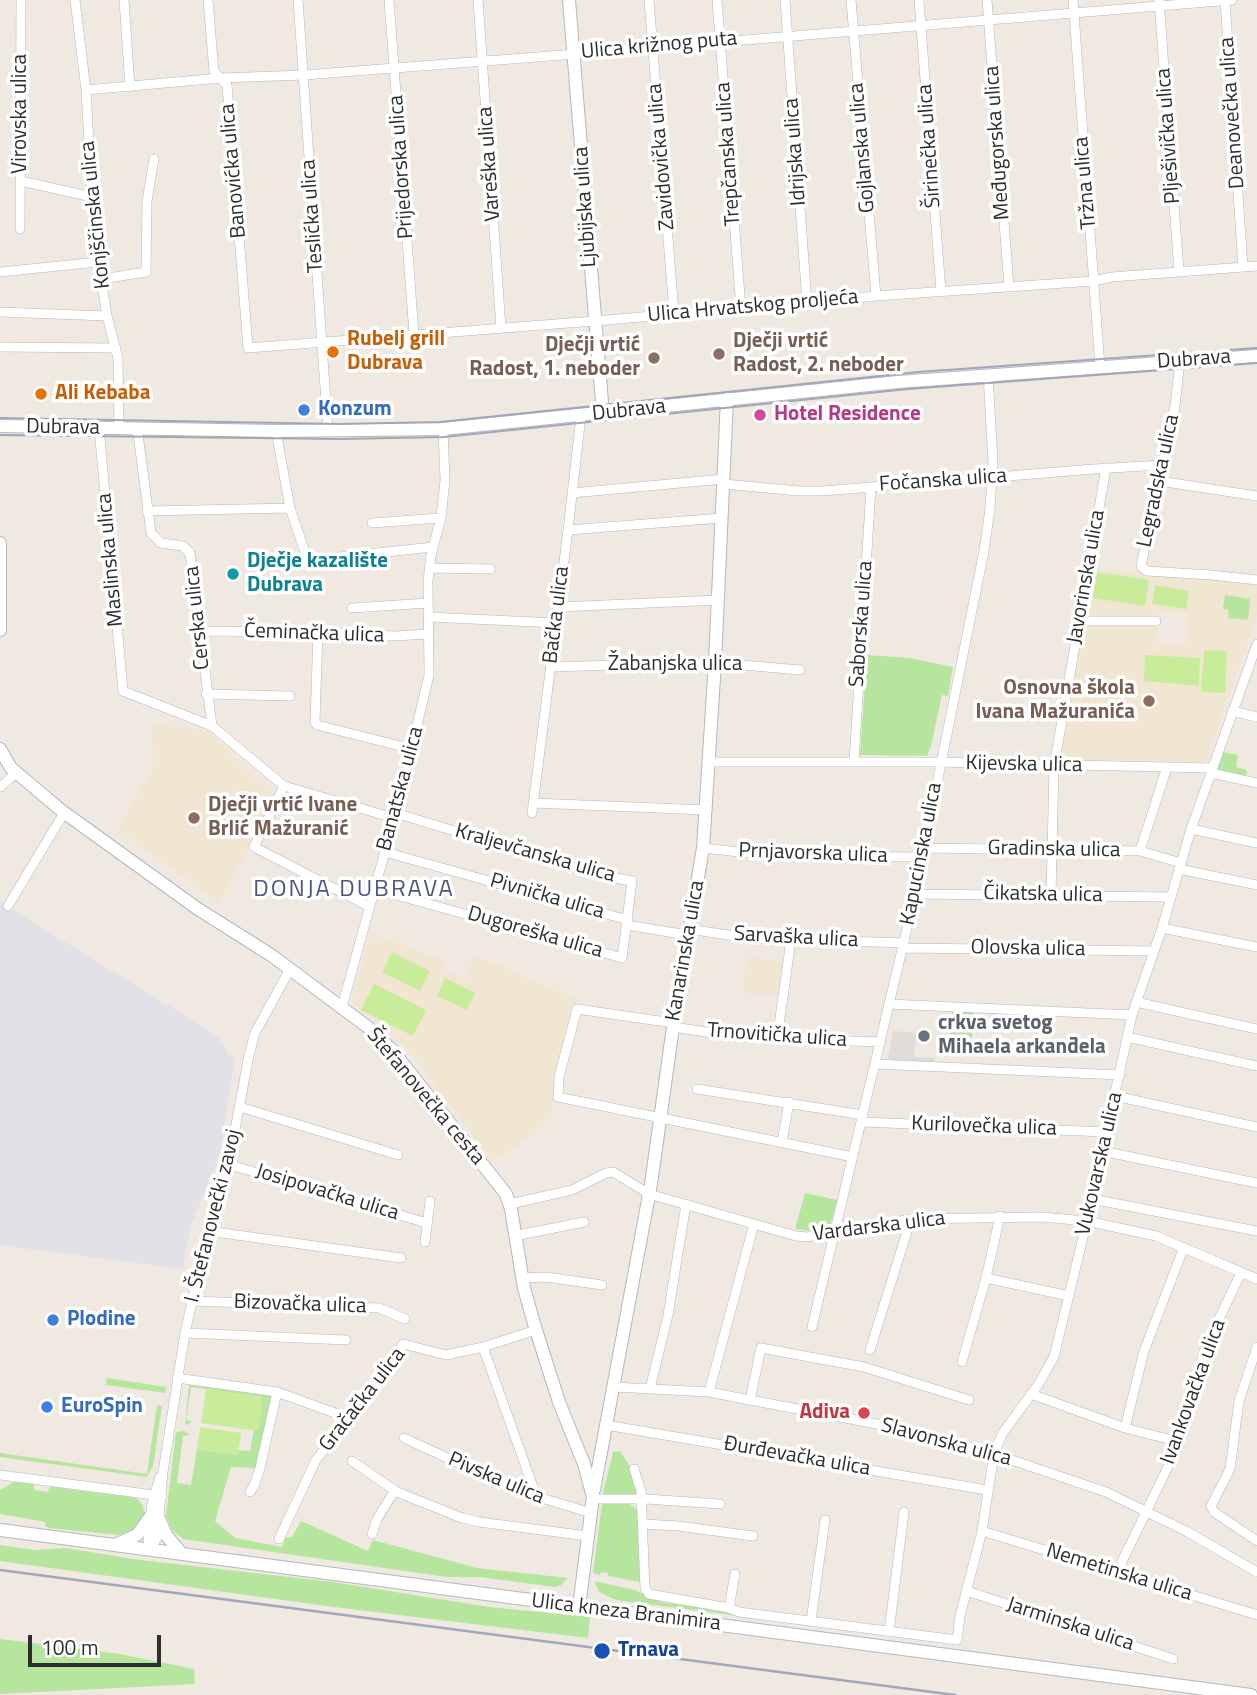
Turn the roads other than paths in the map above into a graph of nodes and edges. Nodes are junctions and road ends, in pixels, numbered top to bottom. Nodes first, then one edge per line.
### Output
1 (21, 0) edge
2 (75, 0) edge
3 (124, 0) edge
4 (208, 0) edge
5 (298, 0) edge
6 (389, 0) edge
7 (478, 0) edge
8 (569, 0) edge
9 (649, 0) edge
10 (717, 0) edge
11 (785, 0) edge
12 (851, 0) edge
13 (919, 0) edge
14 (987, 0) edge
15 (1073, 0) edge
16 (1225, 0) edge
17 (1232, 0) edge
18 (1159, 3) edge
19 (1074, 13) junction
20 (988, 19) junction
21 (921, 26) junction
22 (853, 31) junction
23 (787, 36) junction
24 (720, 41) junction
25 (653, 47) junction
26 (574, 53) junction
27 (482, 61) junction
28 (394, 66) junction
29 (304, 75) junction
30 (221, 78) junction
31 (130, 87) junction
32 (86, 90) junction
33 (154, 159) dead end
34 (21, 181) junction
35 (92, 197) junction
36 (20, 229) dead end
37 (98, 262) junction
38 (1257, 266) edge
39 (1243, 267) junction
40 (0, 272) edge
41 (1179, 272) junction
42 (102, 279) junction
43 (1094, 281) junction
44 (1009, 287) junction
45 (941, 292) junction
46 (876, 296) junction
47 (807, 303) junction
48 (741, 309) junction
49 (0, 312) edge
50 (674, 313) junction
51 (107, 316) junction
52 (594, 321) junction
53 (502, 328) junction
54 (414, 334) junction
55 (322, 342) junction
56 (0, 347) edge
57 (116, 348) junction
58 (248, 348) joint
59 (1257, 356) edge
60 (1180, 361) junction
61 (1100, 367) junction
62 (988, 375) junction
63 (727, 400) junction
64 (603, 414) junction
65 (581, 416) junction
66 (0, 426) edge
67 (100, 428) junction
68 (119, 429) junction
69 (135, 429) junction
70 (443, 429) junction
71 (276, 431) junction
72 (328, 431) junction
73 (1162, 465) junction
74 (1106, 468) junction
75 (992, 478) junction
76 (1159, 481) junction
77 (724, 482) junction
78 (871, 486) junction
79 (572, 493) junction
80 (1257, 496) edge
81 (290, 508) junction
82 (147, 511) junction
83 (441, 518) junction
84 (722, 518) junction
85 (372, 523) dead end
86 (568, 530) junction
87 (0, 543) edge
88 (432, 547) junction
89 (430, 568) junction
90 (490, 569) dead end
91 (1257, 580) edge
92 (718, 600) junction
93 (428, 603) junction
94 (558, 607) junction
95 (352, 608) dead end
96 (429, 617) junction
97 (1078, 621) junction
98 (1156, 621) dead end
99 (556, 623) junction
100 (0, 630) edge
101 (199, 631) junction
102 (318, 632) junction
103 (429, 634) junction
104 (1257, 644) edge
105 (715, 662) junction
106 (1253, 664) edge
107 (551, 667) junction
108 (800, 670) dead end
109 (206, 694) junction
110 (290, 696) dead end
111 (1232, 711) junction
112 (1257, 717) edge
113 (212, 726) junction
114 (0, 749) edge
115 (412, 749) junction
116 (709, 762) junction
117 (854, 762) junction
118 (941, 763) junction
119 (1054, 766) junction
120 (1167, 767) junction
121 (1212, 770) junction
122 (16, 773) junction
123 (1257, 783) edge
124 (284, 786) junction
125 (0, 787) edge
126 (533, 803) junction
127 (707, 810) junction
128 (64, 813) junction
129 (532, 813) dead end
130 (395, 816) junction
131 (1191, 829) junction
132 (1257, 843) edge
133 (703, 848) junction
134 (1053, 851) junction
135 (1140, 851) junction
136 (385, 852) junction
137 (923, 852) junction
138 (1180, 866) junction
139 (1257, 885) edge
140 (375, 889) junction
141 (915, 894) junction
142 (1051, 895) junction
143 (1171, 897) junction
144 (8, 906) dead end
145 (370, 907) junction
146 (627, 923) junction
147 (1162, 928) junction
148 (688, 932) junction
149 (791, 940) junction
150 (903, 945) junction
151 (1257, 947) edge
152 (1154, 951) junction
153 (290, 969) junction
154 (1136, 1002) junction
155 (889, 1004) junction
156 (342, 1007) junction
157 (1132, 1015) junction
158 (673, 1025) junction
159 (1257, 1029) edge
160 (1127, 1037) junction
161 (777, 1039) junction
162 (881, 1042) junction
163 (876, 1064) junction
164 (1257, 1066) edge
165 (1119, 1075) junction
166 (697, 1089) dead end
167 (1115, 1096) junction
168 (789, 1102) junction
169 (240, 1107) junction
170 (660, 1117) junction
171 (862, 1119) junction
172 (1257, 1127) edge
173 (1106, 1132) junction
174 (782, 1142) junction
175 (1102, 1151) junction
176 (398, 1155) dead end
177 (853, 1157) junction
178 (228, 1164) junction
179 (1257, 1183) edge
180 (649, 1194) junction
181 (1092, 1199) junction
182 (430, 1201) dead end
183 (510, 1204) junction
184 (686, 1204) junction
185 (1000, 1216) junction
186 (911, 1219) junction
187 (584, 1222) dead end
188 (1087, 1222) junction
189 (427, 1223) junction
190 (754, 1224) junction
191 (208, 1231) junction
192 (836, 1231) junction
193 (1257, 1231) edge
194 (514, 1236) junction
195 (425, 1242) dead end
196 (1184, 1247) junction
197 (401, 1258) dead end
198 (1241, 1273) junction
199 (522, 1278) junction
200 (986, 1278) junction
201 (1257, 1279) edge
202 (603, 1285) dead end
203 (1069, 1296) junction
204 (193, 1301) junction
205 (405, 1319) dead end
206 (812, 1327) dead end
207 (536, 1330) junction
208 (186, 1333) junction
209 (346, 1340) dead end
210 (483, 1347) junction
211 (1257, 1347) edge
212 (870, 1350) dead end
213 (962, 1362) dead end
214 (177, 1378) junction
215 (614, 1387) junction
216 (650, 1389) junction
217 (277, 1392) junction
218 (709, 1392) junction
219 (1031, 1394) junction
220 (750, 1399) junction
221 (969, 1400) dead end
222 (349, 1418) junction
223 (606, 1425) junction
224 (1125, 1428) junction
225 (404, 1438) dead end
226 (574, 1438) junction
227 (604, 1439) junction
228 (1180, 1442) junction
229 (994, 1454) junction
230 (352, 1461) dead end
231 (634, 1469) dead end
232 (0, 1475) edge
233 (161, 1475) junction
234 (395, 1490) junction
235 (987, 1490) junction
236 (131, 1492) junction
237 (250, 1492) dead end
238 (158, 1496) junction
239 (537, 1498) junction
240 (593, 1498) junction
241 (642, 1499) junction
242 (720, 1504) dead end
243 (1148, 1511) junction
244 (904, 1512) dead end
245 (591, 1513) junction
246 (153, 1516) junction
247 (825, 1520) dead end
248 (644, 1524) junction
249 (0, 1530) edge
250 (982, 1531) junction
251 (372, 1534) dead end
252 (588, 1536) junction
253 (753, 1536) dead end
254 (279, 1539) dead end
255 (1257, 1541) edge
256 (115, 1545) junction
257 (150, 1550) junction
258 (182, 1554) junction
259 (1257, 1572) edge
260 (735, 1574) dead end
261 (1116, 1574) junction
262 (967, 1591) junction
263 (579, 1607) junction
264 (729, 1608) junction
265 (1257, 1615) edge
266 (811, 1621) junction
267 (889, 1632) junction
268 (957, 1640) joint
269 (1173, 1659) dead end
270 (1257, 1683) edge
271 (1253, 1695) edge

1 - 34 street, Virovska ulica
2 - 32 street, Konjščinska ulica
3 - 31 street
4 - 30 street, Banovićka ulica
5 - 29 street, Teslićka ulica
6 - 28 street, Prijedorska ulica
7 - 27 street, Vareška ulica
8 - 26 street, Ljubijska ulica
9 - 25 street, Zavidovička ulica
10 - 24 street, Trepčanska ulica
11 - 23 street, Idrijska ulica
12 - 22 street, Gojlanska ulica
13 - 21 street, Širinečka ulica
14 - 20 street, Međugorska ulica
15 - 19 street, Tržna ulica
16 - 17 street, Ulica križnog puta
16 - 18 street, Ulica križnog puta
16 - 39 street, Deanovečka ulica
18 - 19 street, Ulica križnog puta
18 - 41 street, Plješivička ulica
19 - 20 street, Ulica križnog puta
19 - 43 street, Tržna ulica
20 - 21 street, Ulica križnog puta
20 - 44 street, Međugorska ulica
21 - 22 street, Ulica križnog puta
21 - 45 street, Širinečka ulica
22 - 23 street, Ulica križnog puta
22 - 46 street, Gojlanska ulica
23 - 24 street, Ulica križnog puta
23 - 47 street, Idrijska ulica
24 - 25 street, Ulica križnog puta
24 - 48 street, Trepčanska ulica
25 - 26 street, Ulica križnog puta
25 - 50 street, Zavidovička ulica
26 - 27 street, Ulica križnog puta
26 - 52 street, Ljubijska ulica
27 - 28 street, Ulica križnog puta
27 - 53 street, Vareška ulica
28 - 29 street, Ulica križnog puta
28 - 54 street, Prijedorska ulica
29 - 30 street, Ulica križnog puta
29 - 55 street, Teslićka ulica
30 - 31 street, Ulica križnog puta
30 - 58 street, Banovićka ulica
31 - 32 street, Ulica križnog puta
32 - 35 street, Konjščinska ulica
33 - 42 street
34 - 35 street
34 - 36 street, Virovska ulica
35 - 37 street, Konjščinska ulica
37 - 40 street
37 - 42 street, Konjščinska ulica
38 - 39 street, Ulica Hrvatskog proljeća
39 - 41 street, Ulica Hrvatskog proljeća
41 - 43 street, Ulica Hrvatskog proljeća
42 - 51 street, Konjščinska ulica
43 - 44 street, Ulica Hrvatskog proljeća
43 - 61 street, Tržna ulica
44 - 45 street, Ulica Hrvatskog proljeća
45 - 46 street, Ulica Hrvatskog proljeća
46 - 47 street, Ulica Hrvatskog proljeća
47 - 48 street, Ulica Hrvatskog proljeća
48 - 50 street, Ulica Hrvatskog proljeća
49 - 51 street
50 - 52 street, Ulica Hrvatskog proljeća
51 - 57 street, Konjščinska ulica
52 - 53 street, Ulica Hrvatskog proljeća
52 - 64 street, Ljubijska ulica
53 - 54 street, Ulica Hrvatskog proljeća
54 - 55 street, Ulica Hrvatskog proljeća
55 - 58 street, Ulica Hrvatskog proljeća
55 - 72 street, Teslićka ulica
56 - 57 street
57 - 68 street, Konjščinska ulica
59 - 60 street, Dubrava
60 - 61 street, Dubrava
60 - 73 street, Legradska ulica
61 - 62 street, Dubrava
62 - 63 street, Dubrava
62 - 75 street, Kapucinska ulica
63 - 64 street, Dubrava
63 - 77 street, Kanarinska ulica
64 - 65 street, Dubrava
65 - 70 street, Dubrava
65 - 79 street, Bačka ulica
66 - 67 street, Dubrava
67 - 68 street, Dubrava
67 - 113 street, Maslinska ulica
68 - 69 street, Dubrava
69 - 71 street, Dubrava
69 - 82 street
70 - 72 street, Dubrava
70 - 83 street, Banatska ulica
71 - 72 street, Dubrava
71 - 81 street
73 - 74 street, Fočanska ulica
73 - 76 street, Legradska ulica
74 - 75 street, Fočanska ulica
74 - 97 street, Javorinska ulica
75 - 78 street, Fočanska ulica
75 - 118 street, Kapucinska ulica
76 - 80 street
76 - 91 street, Legradska ulica
77 - 78 street, Fočanska ulica
77 - 79 street, Fočanska ulica
77 - 84 street, Kanarinska ulica
78 - 117 street, Saborska ulica
79 - 86 street, Bačka ulica
81 - 82 street
81 - 88 street
82 - 101 street, Cerska ulica
83 - 85 street
83 - 88 street, Banatska ulica
84 - 86 street
84 - 92 street, Kanarinska ulica
86 - 94 street, Bačka ulica
87 - 100 street
88 - 89 street, Banatska ulica
89 - 90 street
89 - 93 street, Banatska ulica
92 - 94 street
92 - 105 street, Kanarinska ulica
93 - 95 street
93 - 96 street, Banatska ulica
94 - 99 street, Bačka ulica
96 - 99 street
96 - 103 street, Banatska ulica
97 - 98 street
97 - 119 street, Javorinska ulica
99 - 107 street, Bačka ulica
101 - 102 street, Čeminačka ulica
101 - 109 street, Cerska ulica
102 - 103 street, Čeminačka ulica
102 - 115 street
103 - 115 street, Banatska ulica
104 - 106 street, Vukovarska ulica
105 - 107 street, Žabanjska ulica
105 - 108 street, Žabanjska ulica
105 - 116 street, Kanarinska ulica
106 - 111 street, Vukovarska ulica
107 - 126 street, Bačka ulica
109 - 110 street
109 - 113 street, Cerska ulica
111 - 112 street
111 - 121 street, Vukovarska ulica
113 - 124 street
114 - 122 street, Štefanovečka cesta
115 - 130 street, Banatska ulica
116 - 117 street, Kijevska ulica
116 - 127 street, Kanarinska ulica
117 - 118 street, Kijevska ulica
118 - 119 street, Kijevska ulica
118 - 137 street, Kapucinska ulica
119 - 120 street, Kijevska ulica
119 - 134 street, Javorinska ulica
120 - 121 street, Kijevska ulica
120 - 135 street
121 - 123 street, Kijevska ulica
121 - 131 street, Vukovarska ulica
122 - 125 street
122 - 128 street, Štefanovečka cesta
124 - 130 street, Kraljevčanska ulica
124 - 145 street
126 - 127 street
126 - 129 street, Bačka ulica
127 - 133 street, Kanarinska ulica
128 - 144 street
128 - 153 street, Štefanovečka cesta
130 - 136 street, Banatska ulica
130 - 146 street, Kraljevčanska ulica
131 - 132 street
131 - 138 street, Vukovarska ulica
133 - 137 street, Prnjavorska ulica
133 - 148 street, Kanarinska ulica
134 - 135 street, Gradinska ulica
134 - 137 street, Gradinska ulica
134 - 142 street, Javorinska ulica
135 - 138 street, Gradinska ulica
136 - 140 street, Banatska ulica
136 - 146 street, Pivnička ulica
137 - 141 street, Kapucinska ulica
138 - 139 street, Gradinska ulica
138 - 143 street, Vukovarska ulica
140 - 145 street, Banatska ulica
140 - 146 street, Dugoreška ulica
141 - 142 street, Čikatska ulica
141 - 150 street, Kapucinska ulica
142 - 143 street, Čikatska ulica
143 - 147 street, Vukovarska ulica
145 - 156 street, Banatska ulica
146 - 148 street, Pivnička ulica
147 - 151 street
147 - 152 street, Vukovarska ulica
148 - 149 street, Sarvaška ulica
148 - 158 street, Kanarinska ulica
149 - 150 street, Sarvaška ulica
149 - 161 street
150 - 152 street, Olovska ulica
150 - 155 street, Kapucinska ulica
152 - 154 street, Vukovarska ulica
153 - 156 street, Štefanovečka cesta
153 - 169 street, I. Štefanovečki zavoj
154 - 157 street, Vukovarska ulica
154 - 159 street
155 - 157 street
155 - 162 street, Kapucinska ulica
156 - 183 street, Štefanovečka cesta
157 - 160 street, Vukovarska ulica
158 - 161 street, Trnovitička ulica
158 - 170 street, Kanarinska ulica
158 - 170 street, Trnovitička ulica
160 - 164 street
160 - 165 street, Vukovarska ulica
161 - 162 street, Trnovitička ulica
162 - 163 street, Kapucinska ulica
163 - 165 street
163 - 171 street, Kapucinska ulica
165 - 167 street, Vukovarska ulica
166 - 168 street, Kurilovečka ulica
167 - 172 street
167 - 173 street, Vukovarska ulica
168 - 171 street, Kurilovečka ulica
168 - 174 street
169 - 176 street
169 - 178 street, I. Štefanovečki zavoj
170 - 174 street
170 - 180 street, Kanarinska ulica
171 - 173 street, Kurilovečka ulica
171 - 177 street, Kapucinska ulica
173 - 175 street, Vukovarska ulica
174 - 177 street
175 - 179 street
175 - 181 street, Vukovarska ulica
177 - 192 street, Kapucinska ulica
178 - 189 street, Josipovačka ulica
178 - 191 street, I. Štefanovečki zavoj
180 - 183 street, Vardarska ulica
180 - 184 street, Vardarska ulica
180 - 215 street, Kanarinska ulica
181 - 188 street, Vukovarska ulica
181 - 193 street
182 - 189 street, Josipovačka ulica
183 - 194 street, Štefanovečka cesta
184 - 190 street, Vardarska ulica
184 - 216 street
185 - 186 street, Vardarska ulica
185 - 188 street, Vardarska ulica
185 - 200 street
186 - 192 street, Vardarska ulica
186 - 212 street
187 - 194 street
188 - 196 street, Vardarska ulica
188 - 203 street, Vukovarska ulica
189 - 195 street, Josipovačka ulica
190 - 192 street, Vardarska ulica
190 - 218 street
191 - 197 street
191 - 204 street, I. Štefanovečki zavoj
192 - 206 street, Kapucinska ulica
194 - 199 street, Štefanovečka cesta
196 - 198 street, Vardarska ulica
196 - 224 street
198 - 201 street, Vardarska ulica
198 - 228 street, Ivankovačka ulica
199 - 202 street
199 - 207 street, Štefanovečka cesta
200 - 203 street
200 - 213 street
203 - 219 street, Vukovarska ulica
204 - 205 street, Bizovačka ulica
204 - 208 street, I. Štefanovečki zavoj
207 - 210 street, Gračačka ulica
207 - 226 street, Štefanovečka cesta
208 - 209 street
208 - 214 street, I. Štefanovečki zavoj
210 - 222 street, Gračačka ulica
210 - 239 street
211 - 255 street
214 - 217 street
214 - 233 street, I. Štefanovečki zavoj
215 - 216 street, Slavonska ulica
215 - 223 street, Kanarinska ulica
216 - 218 street, Slavonska ulica
217 - 222 street
217 - 237 street
218 - 220 street, Slavonska ulica
219 - 224 street
219 - 229 street, Vukovarska ulica
220 - 221 street
220 - 229 street, Slavonska ulica
222 - 254 street, Gračačka ulica
223 - 227 street, Kanarinska ulica
223 - 235 street, Đurđevačka ulica
224 - 228 street
225 - 239 street, Pivska ulica
226 - 227 street
226 - 240 street, Štefanovečka cesta
227 - 240 street, Kanarinska ulica
228 - 243 street, Ivankovačka ulica
229 - 235 street, Vukovarska ulica
229 - 243 street, Slavonska ulica
230 - 234 street
231 - 241 street
232 - 236 street
233 - 236 street
233 - 238 street, I. Štefanovečki zavoj
234 - 251 street
234 - 252 street
235 - 250 street, Vukovarska ulica
236 - 238 street
236 - 246 street
238 - 246 street, I. Štefanovečki zavoj
239 - 245 street, Pivska ulica
240 - 241 street
240 - 245 street, Štefanovečka cesta
241 - 242 street
241 - 248 street
243 - 259 street, Slavonska ulica
243 - 261 street, Ivankovačka ulica
244 - 267 street
245 - 252 street, Štefanovečka cesta
246 - 256 street
246 - 257 street, I. Štefanovečki zavoj
246 - 258 street
247 - 266 street
248 - 253 street
248 - 264 street, Ulica kneza Branimira
249 - 256 street, Ulica kneza Branimira
250 - 261 street, Nemetinska ulica
250 - 262 street, Vukovarska ulica
252 - 263 street, Štefanovečka cesta
256 - 257 street, Ulica kneza Branimira
257 - 258 street, Ulica kneza Branimira
258 - 263 street, Ulica kneza Branimira
260 - 264 street
261 - 265 street, Nemetinska ulica
262 - 268 street, Vukovarska ulica
262 - 269 street, Jarminska ulica
263 - 271 street, Ulica kneza Branimira
264 - 266 street, Ulica kneza Branimira
266 - 267 street, Ulica kneza Branimira
267 - 268 street, Ulica kneza Branimira
270 - 271 street

